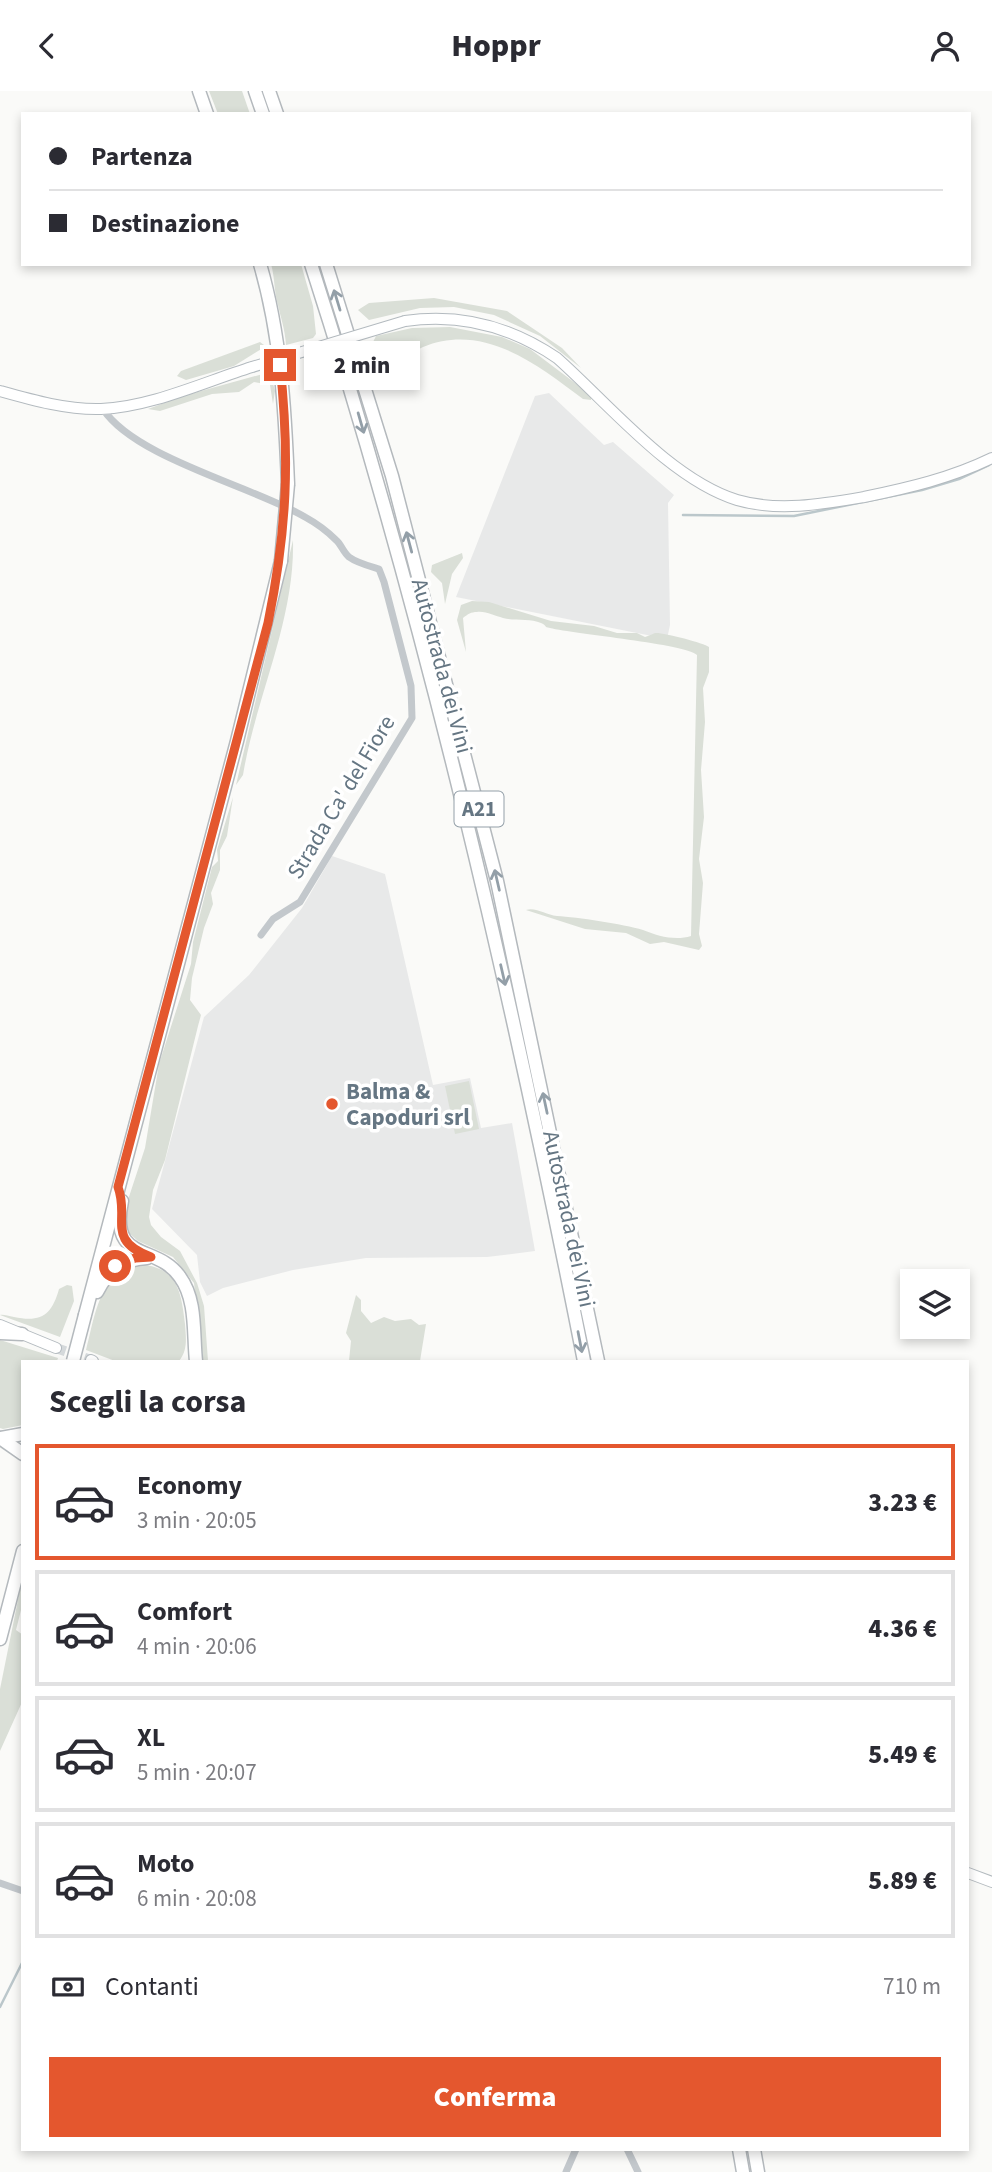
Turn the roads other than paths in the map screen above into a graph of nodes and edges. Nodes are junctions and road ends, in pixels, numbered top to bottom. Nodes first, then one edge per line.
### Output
1 (199, 91) edge
2 (255, 91) edge
3 (269, 91) edge
4 (206, 112) edge
5 (262, 112) edge
6 (276, 112) edge
7 (260, 266) edge
8 (313, 266) edge
9 (327, 266) edge
10 (0, 391) edge
11 (103, 409) junction
12 (992, 458) edge
13 (261, 935) dead end
14 (118, 1187) junction
15 (151, 1257) junction
16 (85, 1315) junction
17 (0, 1325) edge
18 (193, 1332) junction
19 (0, 1333) edge
20 (22, 1333) junction
21 (57, 1348) tunnel mouth
22 (73, 1360) edge
23 (186, 1360) edge
24 (196, 1360) edge
25 (584, 1360) edge
26 (598, 1360) edge
27 (21, 1434) edge
28 (0, 1438) edge
29 (21, 1453) edge
30 (21, 1559) edge
31 (0, 1639) edge
32 (969, 1873) edge
33 (992, 1882) edge
34 (0, 1883) edge
35 (21, 1890) edge
36 (575, 2151) edge
37 (628, 2151) edge
38 (739, 2151) edge
39 (754, 2151) edge
40 (566, 2172) edge
41 (638, 2172) edge
42 (743, 2172) edge
43 (758, 2172) edge

1 - 4 highway
2 - 5 highway
3 - 6 highway
7 - 14 highway, bridge
8 -> 25 highway, Autostrada dei Vini / A21
26 -> 9 highway, Autostrada dei Vini / A21
10 - 11 street
11 - 12 street, bridge
11 - 13 street, Strada Ca' del Fiore
14 - 15 highway
14 - 16 highway
15 - 16 highway
15 - 18 highway
16 - 22 highway, bridge
17 - 20 street
18 - 23 highway
18 - 24 highway
19 - 20 highway
20 - 21 street
27 - 28 highway
28 - 29 highway
30 - 31 highway
32 - 33 street
34 - 35 street
36 - 40 street
37 - 41 street
38 - 42 highway
39 - 43 highway

